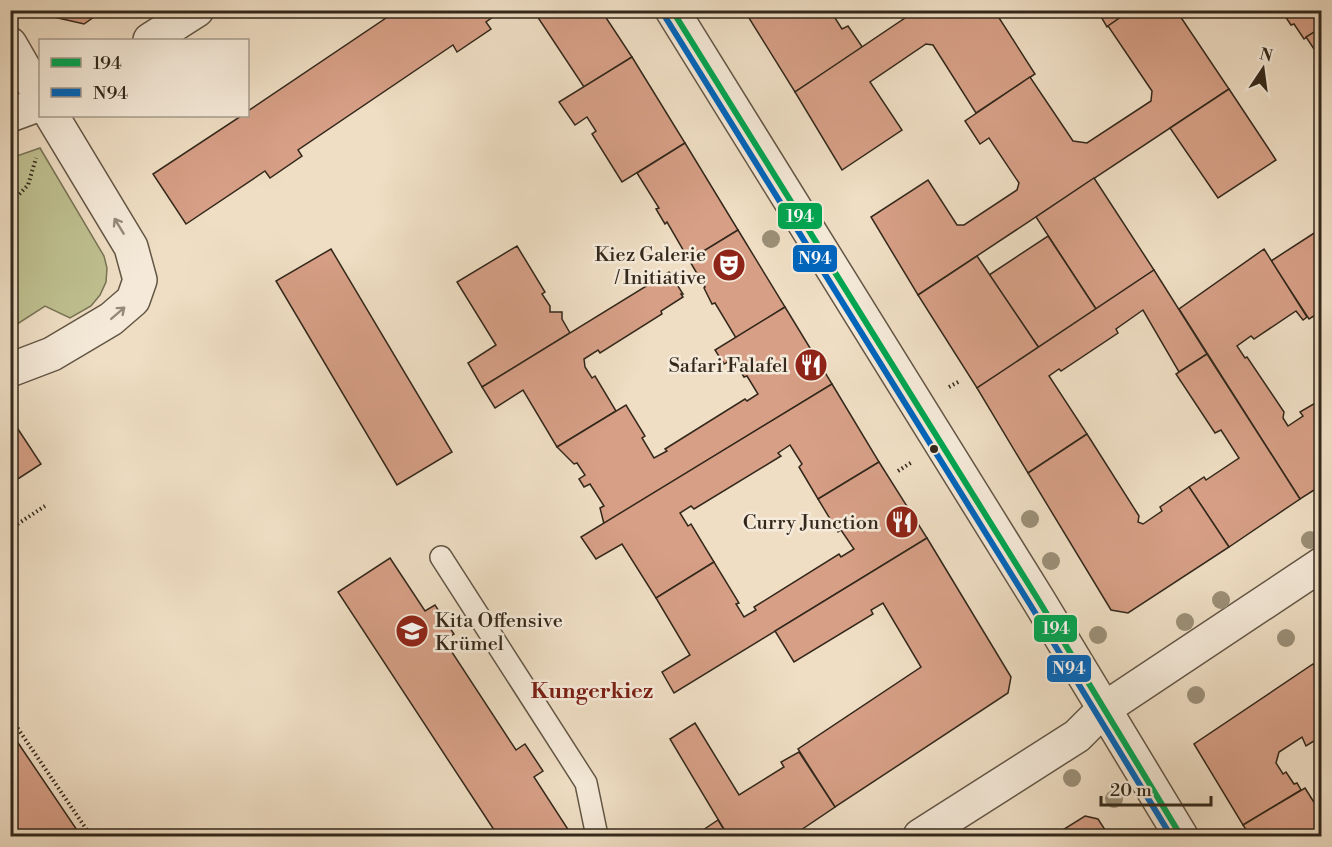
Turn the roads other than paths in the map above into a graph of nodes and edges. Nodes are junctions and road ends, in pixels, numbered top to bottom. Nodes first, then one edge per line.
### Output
1 (197, 10) edge
2 (672, 10) edge
3 (152, 39) edge
4 (10, 44) edge
5 (39, 94) edge
6 (39, 104) edge
7 (10, 115) edge
8 (53, 117) edge
9 (10, 370) edge
10 (441, 557) dead end
11 (1322, 564) edge
12 (1104, 709) junction
13 (597, 837) edge
14 (920, 837) edge
15 (1181, 837) edge

1 - 3 street
2 - 12 street
4 - 5 street
6 - 7 street
9 -> 8 street
10 - 13 lane
11 - 12 street
12 - 14 street
12 - 15 street

